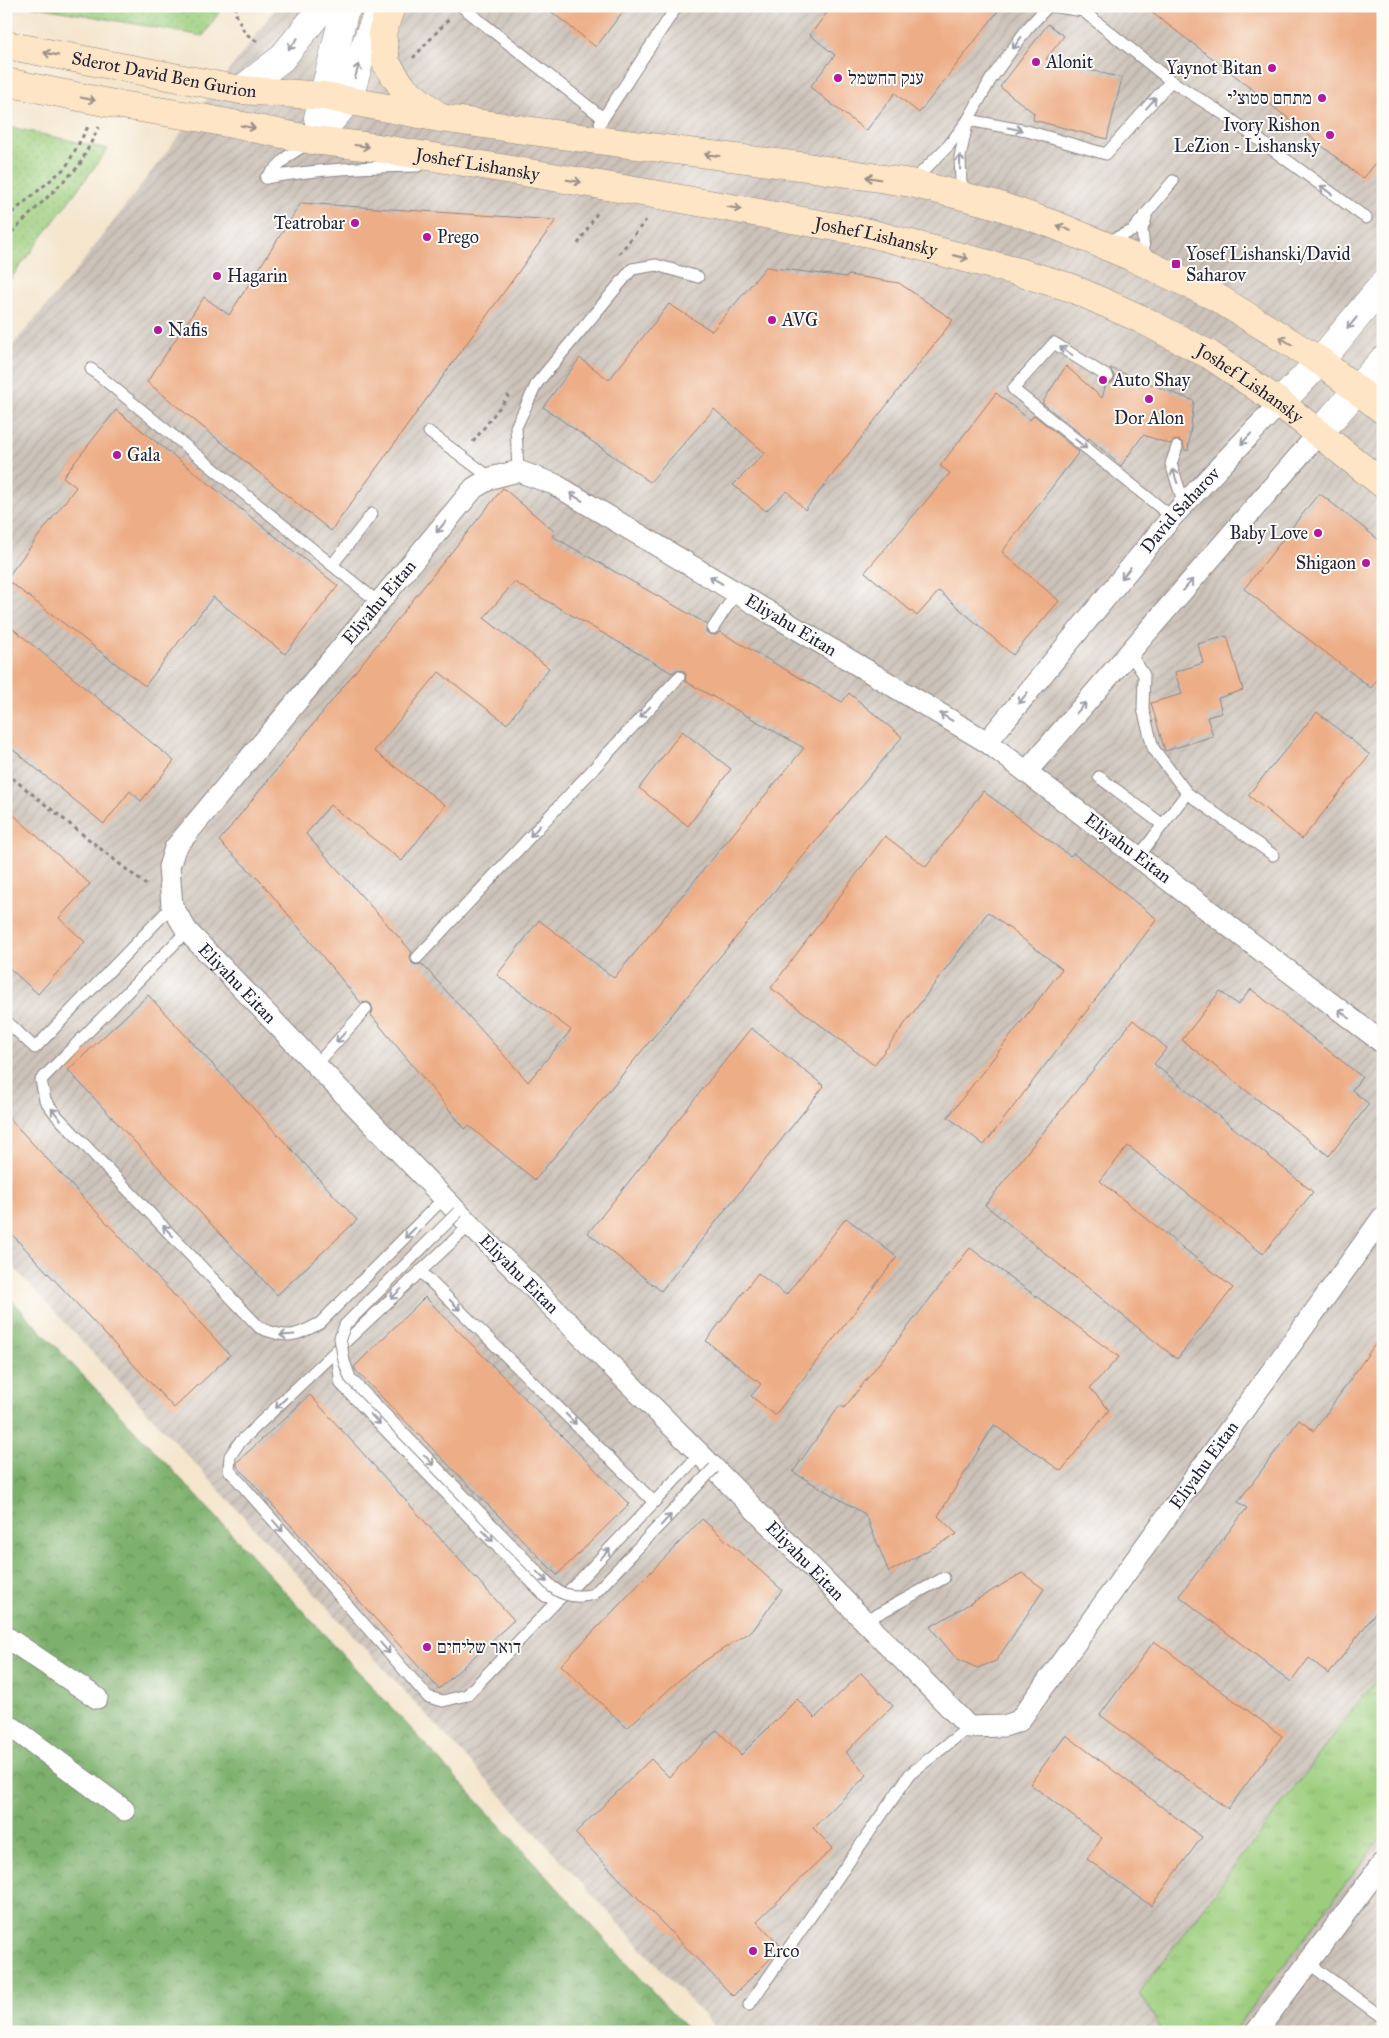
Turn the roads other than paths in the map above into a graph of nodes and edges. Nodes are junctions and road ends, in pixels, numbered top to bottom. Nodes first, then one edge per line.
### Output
1 (324, 6) edge
2 (348, 6) edge
3 (386, 6) edge
4 (391, 6) edge
5 (677, 6) edge
6 (1049, 6) edge
7 (458, 10) edge
8 (6, 46) edge
9 (1171, 81) junction
10 (6, 82) edge
11 (241, 90) junction
12 (336, 98) junction
13 (440, 118) junction
14 (968, 120) junction
15 (596, 129) junction
16 (313, 140) junction
17 (476, 164) junction
18 (1173, 180) dead end
19 (911, 183) junction
20 (975, 200) junction
21 (1149, 210) junction
22 (1366, 218) dead end
23 (1101, 244) junction
24 (1145, 263) junction
25 (698, 277) dead end
26 (1383, 285) edge
27 (1383, 360) edge
28 (1320, 361) junction
29 (91, 369) dead end
30 (1108, 376) dead end
31 (1357, 390) junction
32 (1280, 403) junction
33 (1383, 410) edge
34 (429, 432) dead end
35 (1318, 434) junction
36 (1177, 447) dead end
37 (518, 471) junction
38 (491, 478) junction
39 (1383, 484) edge
40 (1178, 511) junction
41 (372, 514) dead end
42 (332, 565) junction
43 (736, 592) junction
44 (378, 603) junction
45 (713, 628) dead end
46 (1130, 652) junction
47 (679, 677) dead end
48 (987, 742) junction
49 (1027, 771) junction
50 (1099, 777) dead end
51 (1187, 793) junction
52 (1163, 825) junction
53 (1273, 855) dead end
54 (1139, 856) junction
55 (172, 906) junction
56 (187, 931) junction
57 (417, 958) dead end
58 (366, 1009) dead end
59 (6, 1021) edge
60 (1383, 1043) edge
61 (316, 1064) junction
62 (457, 1212) junction
63 (1383, 1217) edge
64 (420, 1271) junction
65 (342, 1345) junction
66 (707, 1461) junction
67 (654, 1502) junction
68 (944, 1578) dead end
69 (558, 1600) junction
70 (865, 1621) junction
71 (6, 1637) edge
72 (97, 1698) dead end
73 (969, 1727) junction
74 (6, 1734) edge
75 (124, 1810) dead end
76 (1383, 1862) edge
77 (1307, 1962) junction
78 (749, 2006) dead end
79 (1383, 2018) edge
80 (1256, 2032) edge

1 -> 11 street
2 - 12 street
12 -> 3 street
4 - 13 main road
5 - 15 lane
6 - 9 lane
6 -> 14 lane
7 - 15 lane
11 -> 8 main road, Sderot David Ben Gurion
14 -> 9 lane
22 -> 9 lane
10 -> 16 main road
11 - 12 main road, Sderot David Ben Gurion
12 - 13 main road
12 - 16 street
13 - 15 main road
14 - 19 lane
20 -> 14 lane
19 -> 15 main road
16 -> 17 main road, Joshef Lishansky
16 - 17 lane
17 -> 32 main road, Joshef Lishansky
18 - 21 lane
19 - 20 main road
23 -> 20 main road
21 - 23 lane
21 - 24 lane
23 - 24 main road
28 -> 24 main road
25 - 37 lane
26 -> 28 street, David Saharov
27 - 31 street
28 - 31 main road
28 - 32 street, David Saharov
29 - 42 lane
30 -> 40 lane
31 - 33 main road
31 - 35 street
32 - 35 main road, Joshef Lishansky
32 -> 40 street, David Saharov
34 - 38 lane
35 - 39 main road, Joshef Lishansky
46 -> 35 street
40 -> 36 lane
37 - 38 street, Eliyahu Eitan
43 -> 37 street, Eliyahu Eitan
38 -> 44 street, Eliyahu Eitan
40 -> 48 street, David Saharov
41 - 42 lane
42 - 44 lane
43 - 45 lane
48 -> 43 street, Eliyahu Eitan
44 - 55 street, Eliyahu Eitan
49 -> 46 street
46 - 51 lane
47 -> 57 lane
48 - 49 street, Eliyahu Eitan
49 - 54 street, Eliyahu Eitan
50 - 52 lane
51 - 52 lane
51 - 53 lane
52 - 54 lane
60 -> 54 street, Eliyahu Eitan
55 - 56 street, Eliyahu Eitan
55 - 59 lane
56 - 61 street, Eliyahu Eitan
62 -> 56 lane
58 -> 61 lane
61 - 62 street, Eliyahu Eitan
62 - 64 lane
62 - 66 street, Eliyahu Eitan
62 -> 66 lane, bridge
63 - 73 street, Eliyahu Eitan
64 -> 65 lane
64 -> 67 lane
65 -> 69 lane
65 -> 69 lane
66 - 67 lane
66 - 70 street, Eliyahu Eitan
69 -> 67 lane
68 - 70 lane
70 - 73 street, Eliyahu Eitan
71 - 72 street
73 - 78 lane
74 - 75 street
76 - 77 street
77 - 79 lane
77 - 80 street

